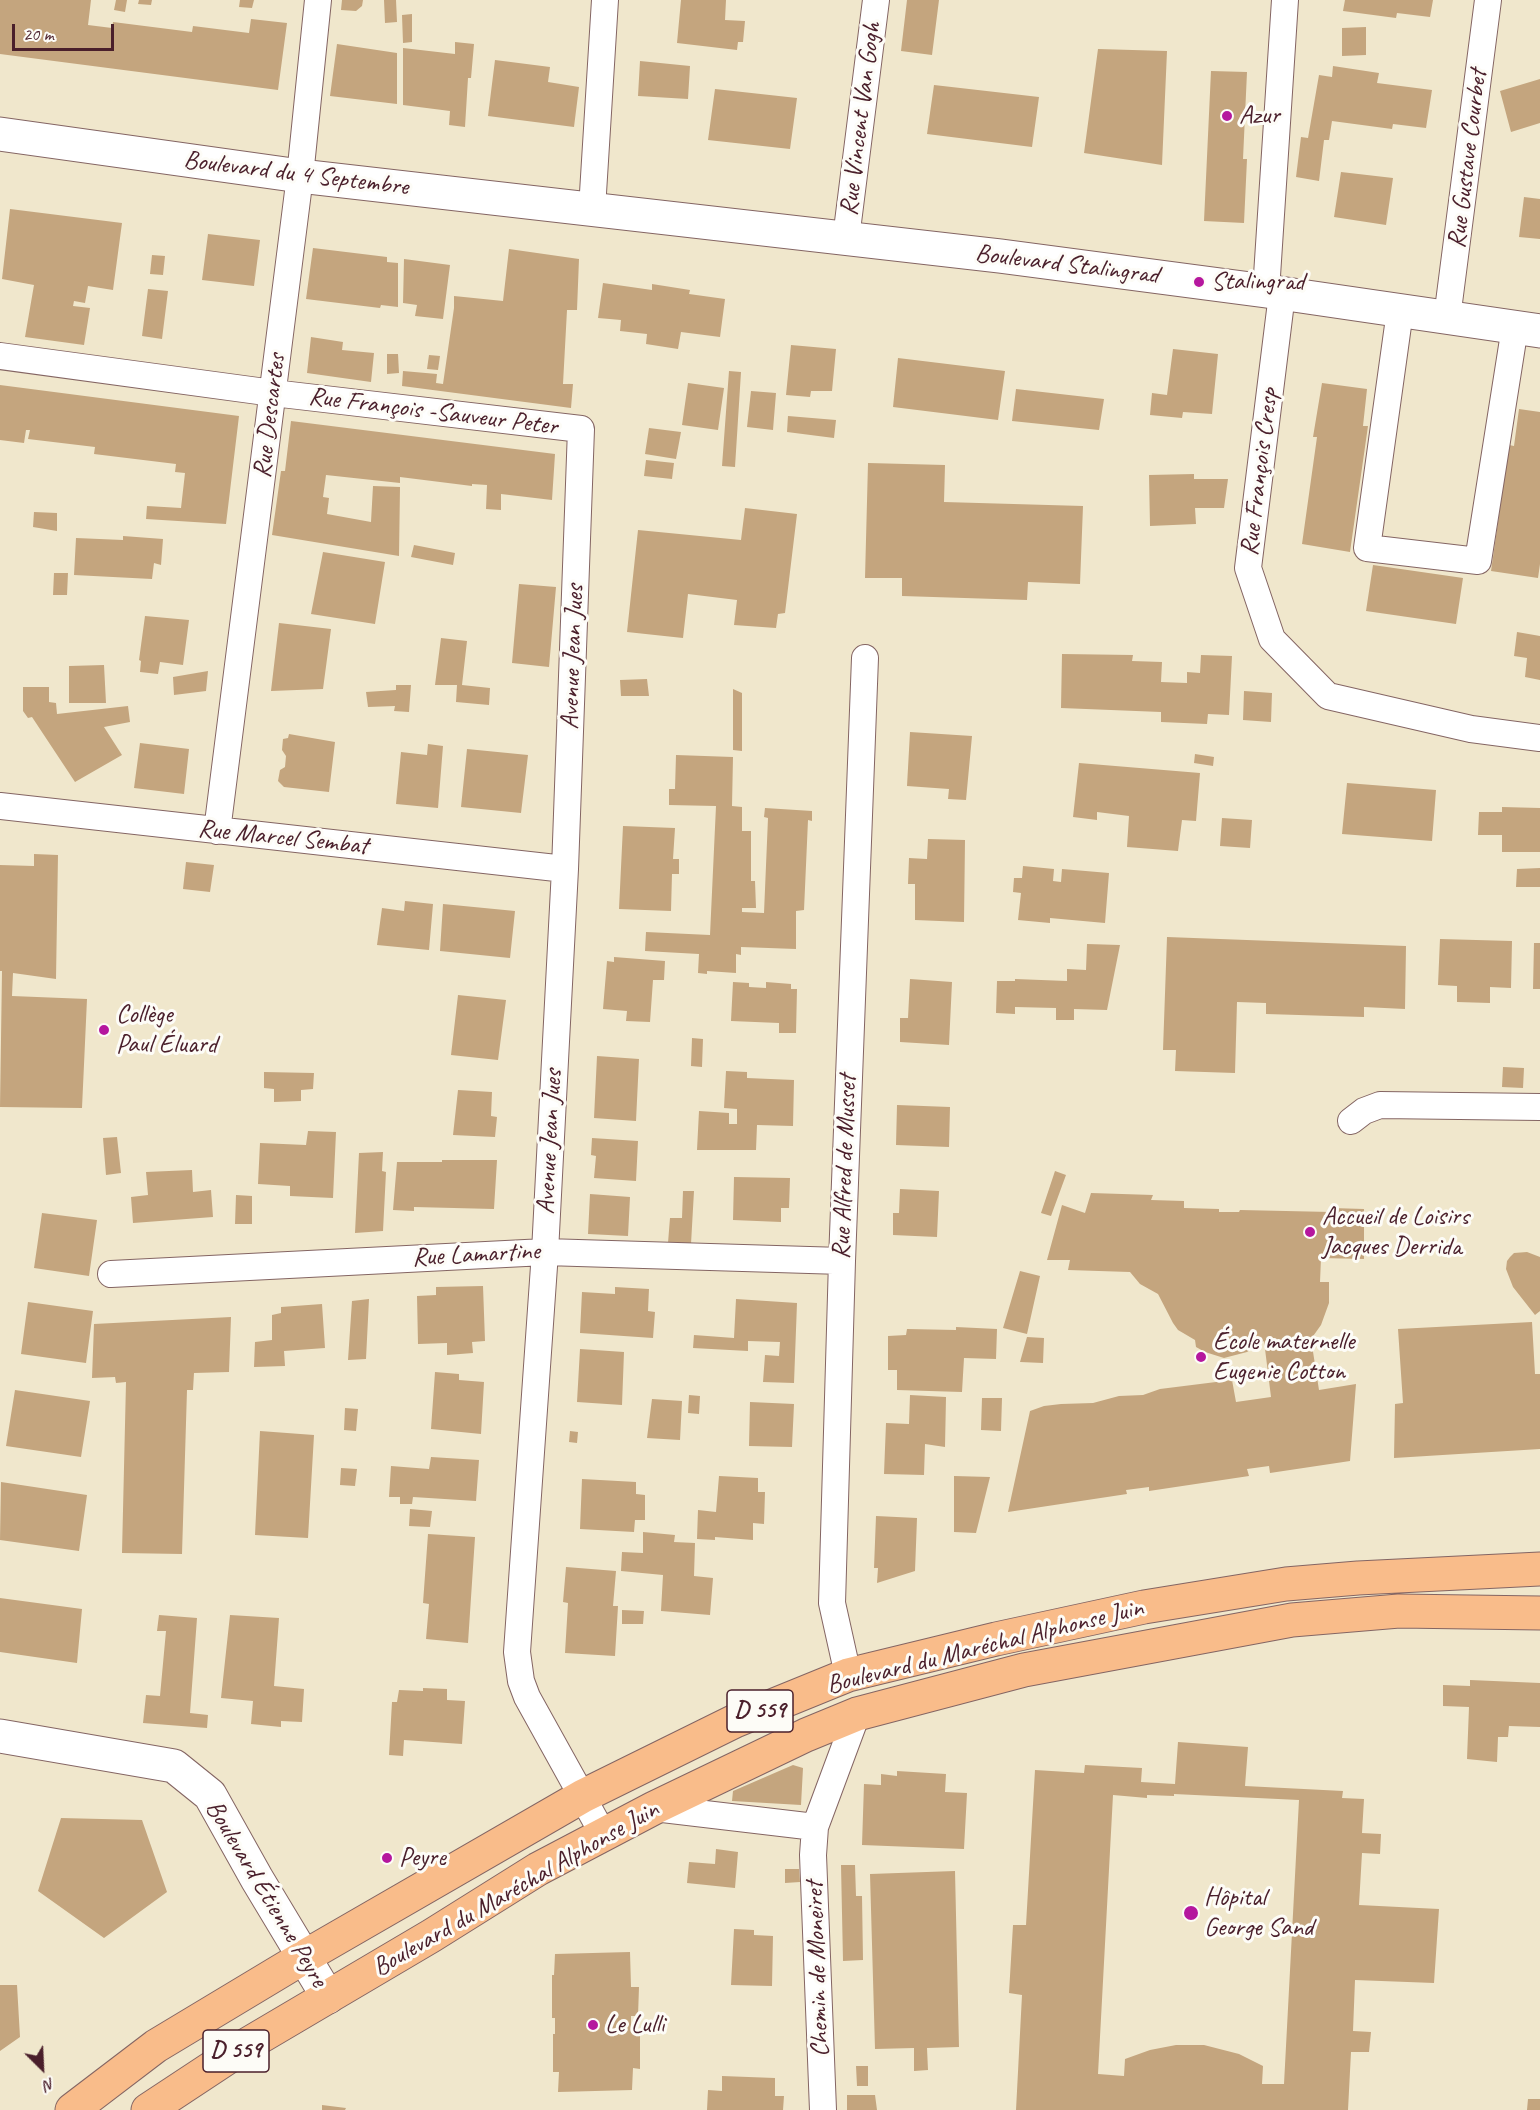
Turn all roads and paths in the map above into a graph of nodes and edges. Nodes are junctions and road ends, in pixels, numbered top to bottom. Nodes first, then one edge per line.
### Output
1 (318, 0) edge
2 (605, 0) edge
3 (876, 0) edge
4 (1286, 0) edge
5 (1488, 0) edge
6 (0, 134) edge
7 (300, 176) junction
8 (592, 209) junction
9 (846, 238) junction
10 (1274, 292) junction
11 (1400, 311) junction
12 (1447, 318) junction
13 (1528, 329) edge
14 (0, 356) edge
15 (273, 393) junction
16 (581, 429) joint
17 (865, 658) dead end
18 (1540, 738) edge
19 (0, 806) edge
20 (217, 831) junction
21 (565, 869) junction
22 (1540, 1107) edge
23 (1351, 1120) dead end
24 (545, 1252) junction
25 (842, 1261) junction
26 (111, 1274) dead end
27 (1540, 1569) edge
28 (1540, 1613) edge
29 (848, 1676) junction
30 (857, 1714) junction
31 (0, 1736) edge
32 (583, 1796) junction
33 (654, 1808) junction
34 (815, 1827) junction
35 (603, 1834) junction
36 (304, 1957) junction
37 (328, 1997) junction
38 (72, 2110) edge
39 (148, 2110) edge
40 (823, 2110) edge

1 - 7 street, Rue Descartes
2 - 8 street
3 - 9 street, Rue Vincent Van Gogh
4 - 10 street, Rue François Cresp
5 - 12 street, Rue Gustave Courbet
6 - 7 street, Boulevard du 4 Septembre
7 - 8 street, Boulevard du 4 Septembre
7 - 15 street, Rue Descartes
8 - 9 street, Boulevard Stalingrad
9 - 10 street, Boulevard Stalingrad
10 - 11 street, Boulevard Stalingrad
10 - 18 street, Rue François Cresp
11 - 12 street, Boulevard Stalingrad
11 - 13 street
12 - 13 street, Boulevard Stalingrad
14 - 15 street, Rue François -Sauveur Peter
15 - 16 street, Rue François -Sauveur Peter
15 - 20 street, Rue Descartes
16 - 21 street, Avenue Jean Jues
17 - 25 street, Rue Alfred de Musset
19 - 20 street, Rue Marcel Sembat
20 - 21 street, Rue Marcel Sembat
21 - 24 street, Avenue Jean Jues
22 - 23 street
24 - 25 street, Rue Lamartine
24 - 26 street, Rue Lamartine
24 - 32 street, Avenue Jean Jues
25 - 29 street, Rue Alfred de Musset
27 - 29 main road, Boulevard du Maréchal Alphonse Juin / D 559
28 - 30 main road, Boulevard du Maréchal Alphonse Juin / D 559
29 - 32 main road, Boulevard du Maréchal Alphonse Juin / D 559
30 - 33 main road, Boulevard du Maréchal Alphonse Juin / D 559
30 - 34 street, Chemin de Moneiret
31 - 36 street, Boulevard Étienne Peyre
32 - 35 street, Avenue Jean Jues
32 - 36 main road, Boulevard du Maréchal Alphonse Juin / D 559
33 - 34 street
33 - 35 main road, Boulevard du Maréchal Alphonse Juin / D 559
34 - 40 street, Chemin de Moneiret
35 - 37 main road, Boulevard du Maréchal Alphonse Juin / D 559
36 - 37 street, Boulevard Étienne Peyre
36 - 38 main road, Boulevard du Maréchal Alphonse Juin / D 559
37 - 39 main road, Boulevard du Maréchal Alphonse Juin / D 559

